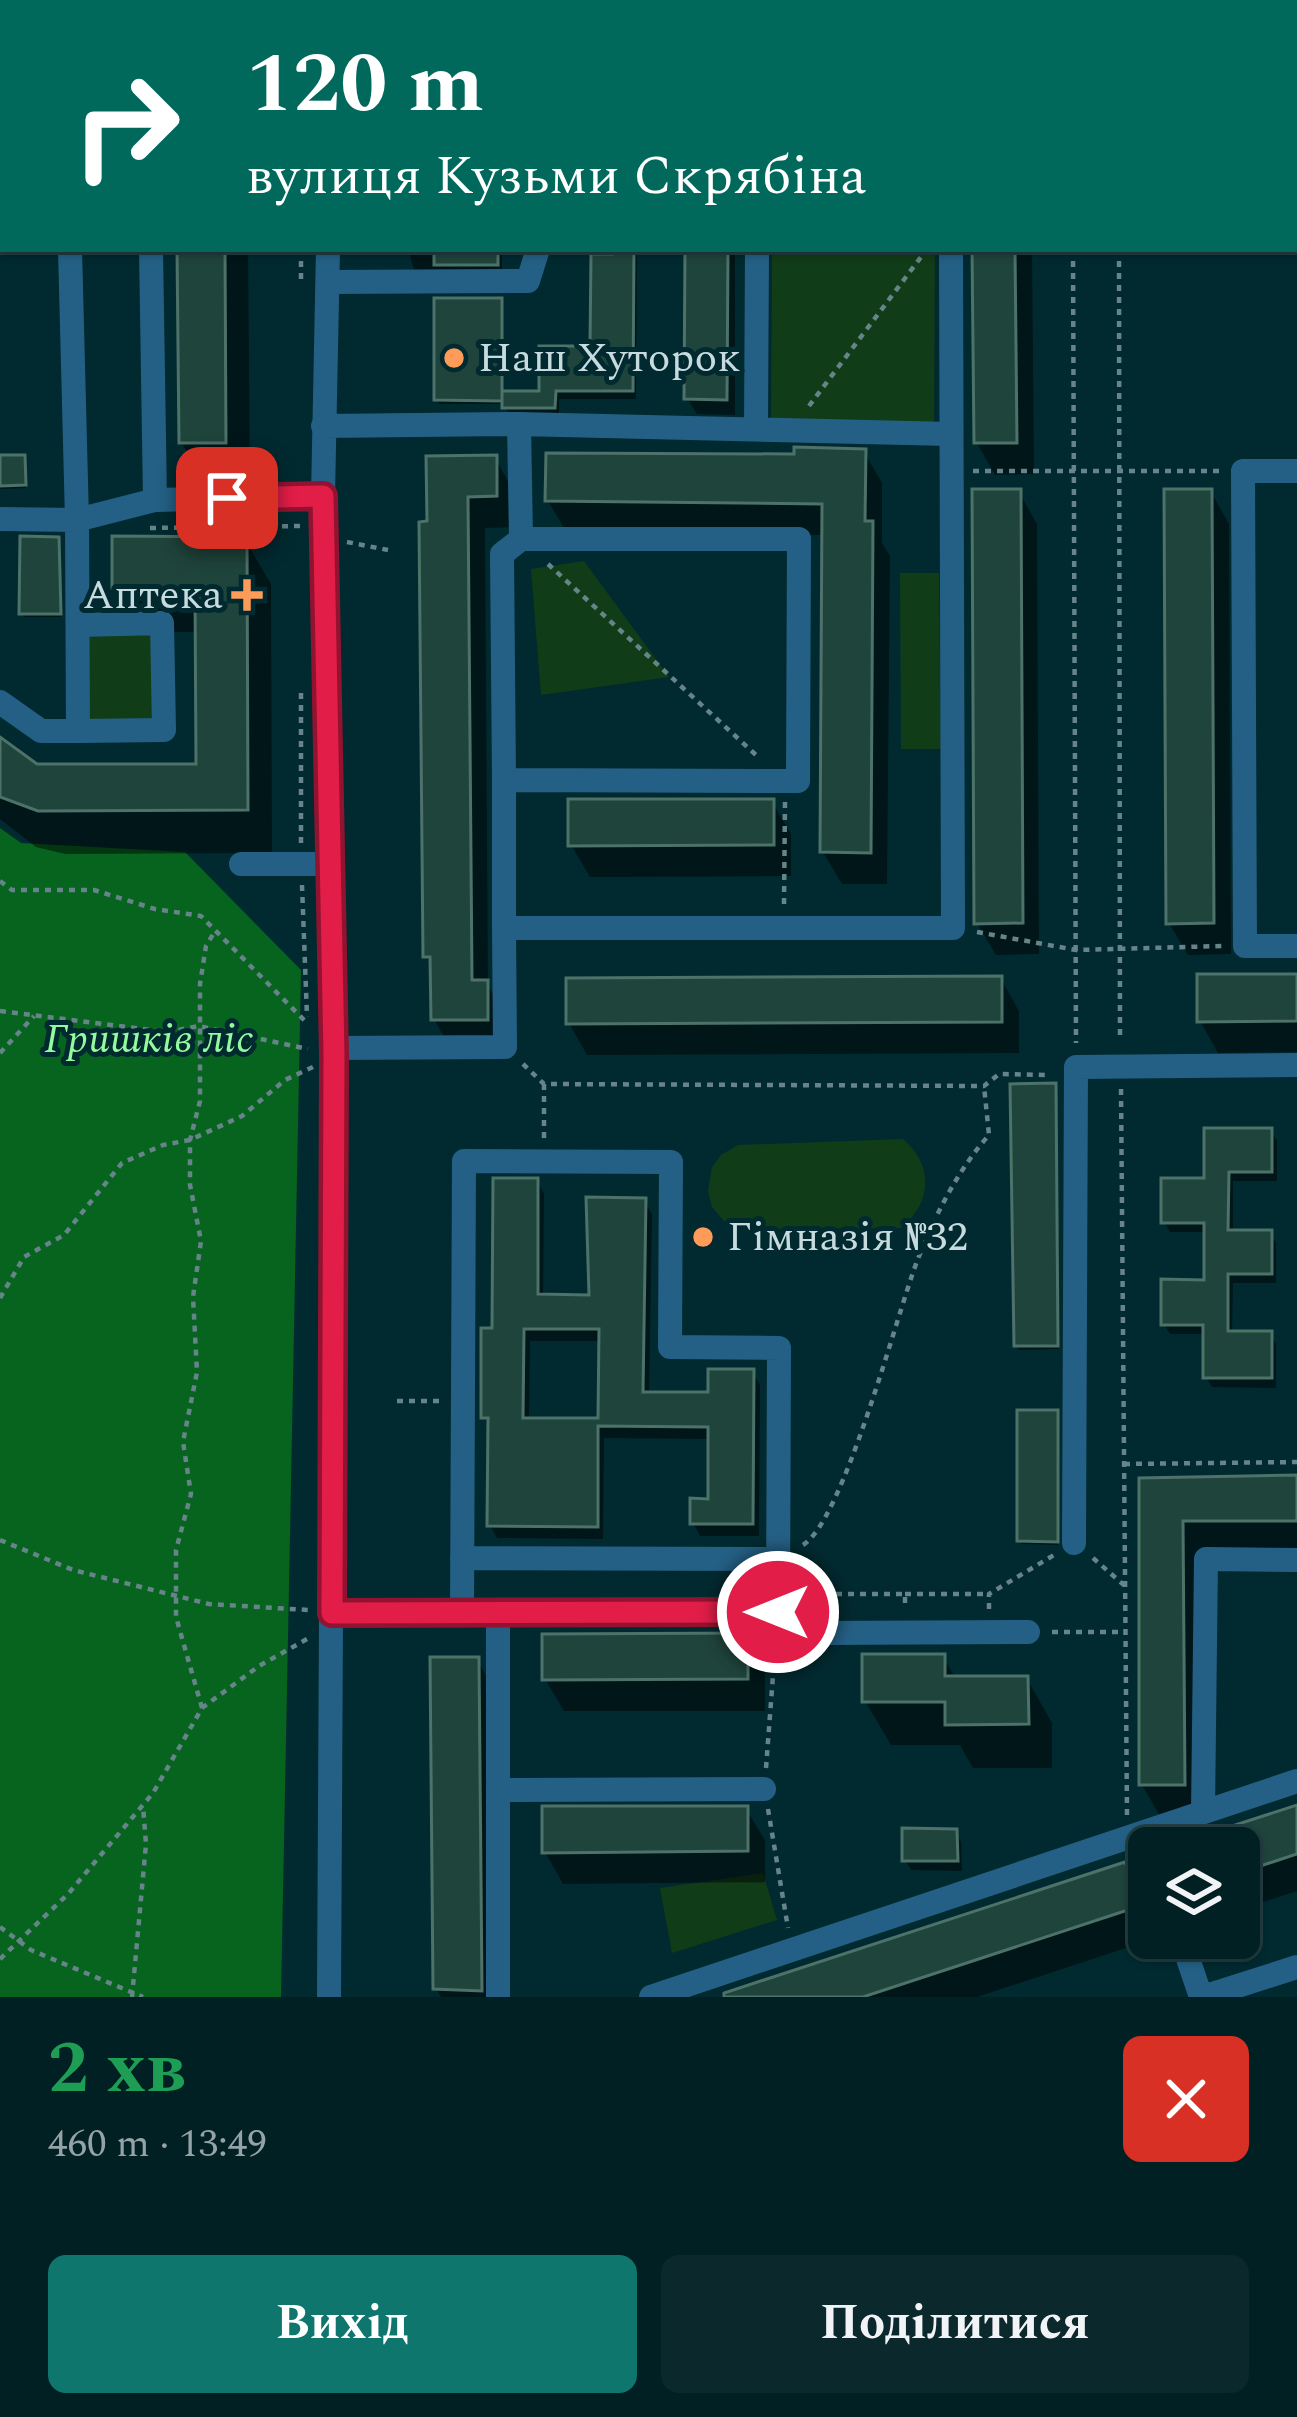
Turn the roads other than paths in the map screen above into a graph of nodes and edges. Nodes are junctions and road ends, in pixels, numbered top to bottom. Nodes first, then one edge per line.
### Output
1 (70, 252) edge
2 (151, 252) edge
3 (328, 252) edge
4 (537, 252) edge
5 (757, 252) edge
6 (950, 252) edge
7 (328, 282) junction
8 (519, 424) junction
9 (323, 425) junction
10 (756, 430) junction
11 (951, 434) junction
12 (1297, 472) edge
13 (311, 496) junction
14 (155, 500) junction
15 (0, 519) edge
16 (77, 520) junction
17 (521, 538) junction
18 (78, 625) junction
19 (0, 702) edge
20 (78, 731) junction
21 (504, 781) junction
22 (241, 864) dead end
23 (330, 864) junction
24 (504, 928) junction
25 (1297, 946) edge
26 (328, 1055) junction
27 (1297, 1066) edge
28 (1074, 1543) road end
29 (462, 1558) junction
30 (778, 1559) junction
31 (1297, 1560) edge
32 (778, 1612) junction
33 (462, 1613) junction
34 (498, 1613) junction
35 (322, 1618) junction
36 (1028, 1632) road end
37 (1297, 1780) edge
38 (764, 1789) dead end
39 (498, 1790) junction
40 (1203, 1812) junction
41 (1174, 1827) edge
42 (1128, 1848) edge
43 (1188, 1959) edge
44 (1297, 1967) edge
45 (328, 1997) edge
46 (498, 1997) edge
47 (650, 1997) edge
48 (1202, 1997) edge

1 - 16 street
2 - 14 street
3 - 7 street
4 - 7 street
5 - 10 street
6 - 11 street
7 - 9 street
8 - 9 street
8 - 10 street
8 - 17 street
9 - 13 street
10 - 11 street
11 - 24 street
12 - 25 street
13 - 14 street
13 - 23 street
14 - 16 street
15 - 16 street
16 - 18 street
17 - 21 street
17 - 21 street
18 - 20 street
18 - 20 street
19 - 20 street
21 - 24 street
22 - 23 street
23 - 26 street
24 - 26 street
26 - 35 street
27 - 28 street
29 - 30 street
29 - 30 street
29 - 33 street
30 - 32 street
31 - 40 street
32 - 34 street
32 - 36 street
33 - 34 street
33 - 35 street
34 - 39 street
35 - 45 street
37 - 40 street
38 - 39 street
39 - 46 street
40 - 41 street
42 - 47 street
43 - 48 street
44 - 48 street

